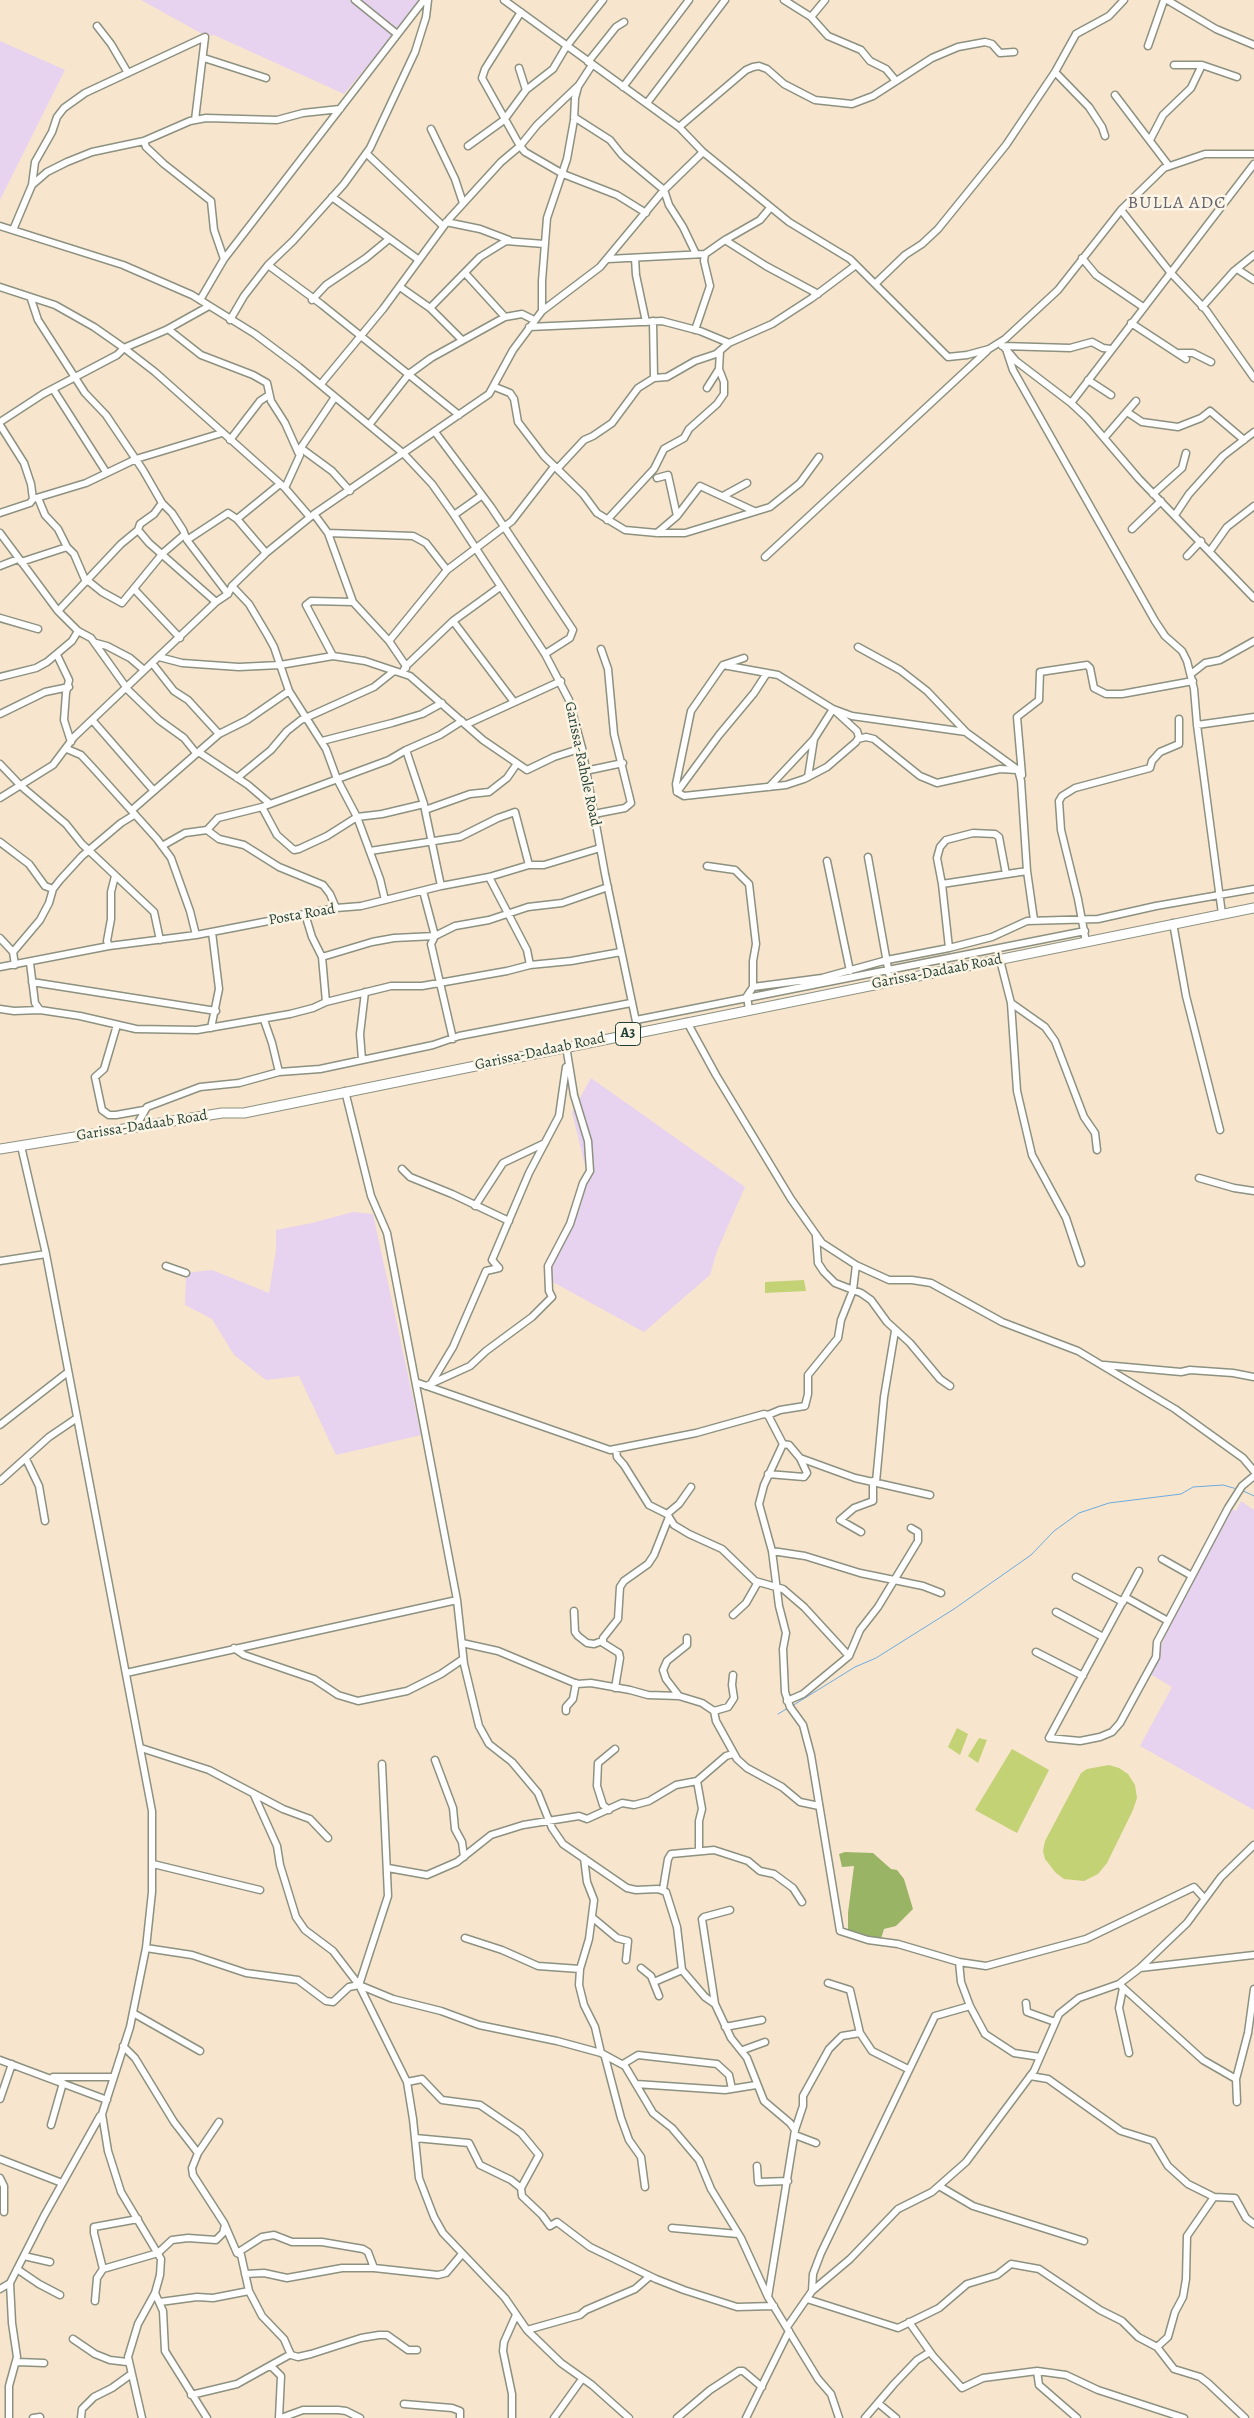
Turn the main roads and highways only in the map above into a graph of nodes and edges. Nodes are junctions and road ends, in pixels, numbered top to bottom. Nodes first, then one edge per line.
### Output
1 (1254, 908) edge
2 (0, 1150) edge

1 - 2 highway, Garissa-Dadaab Road / A3

